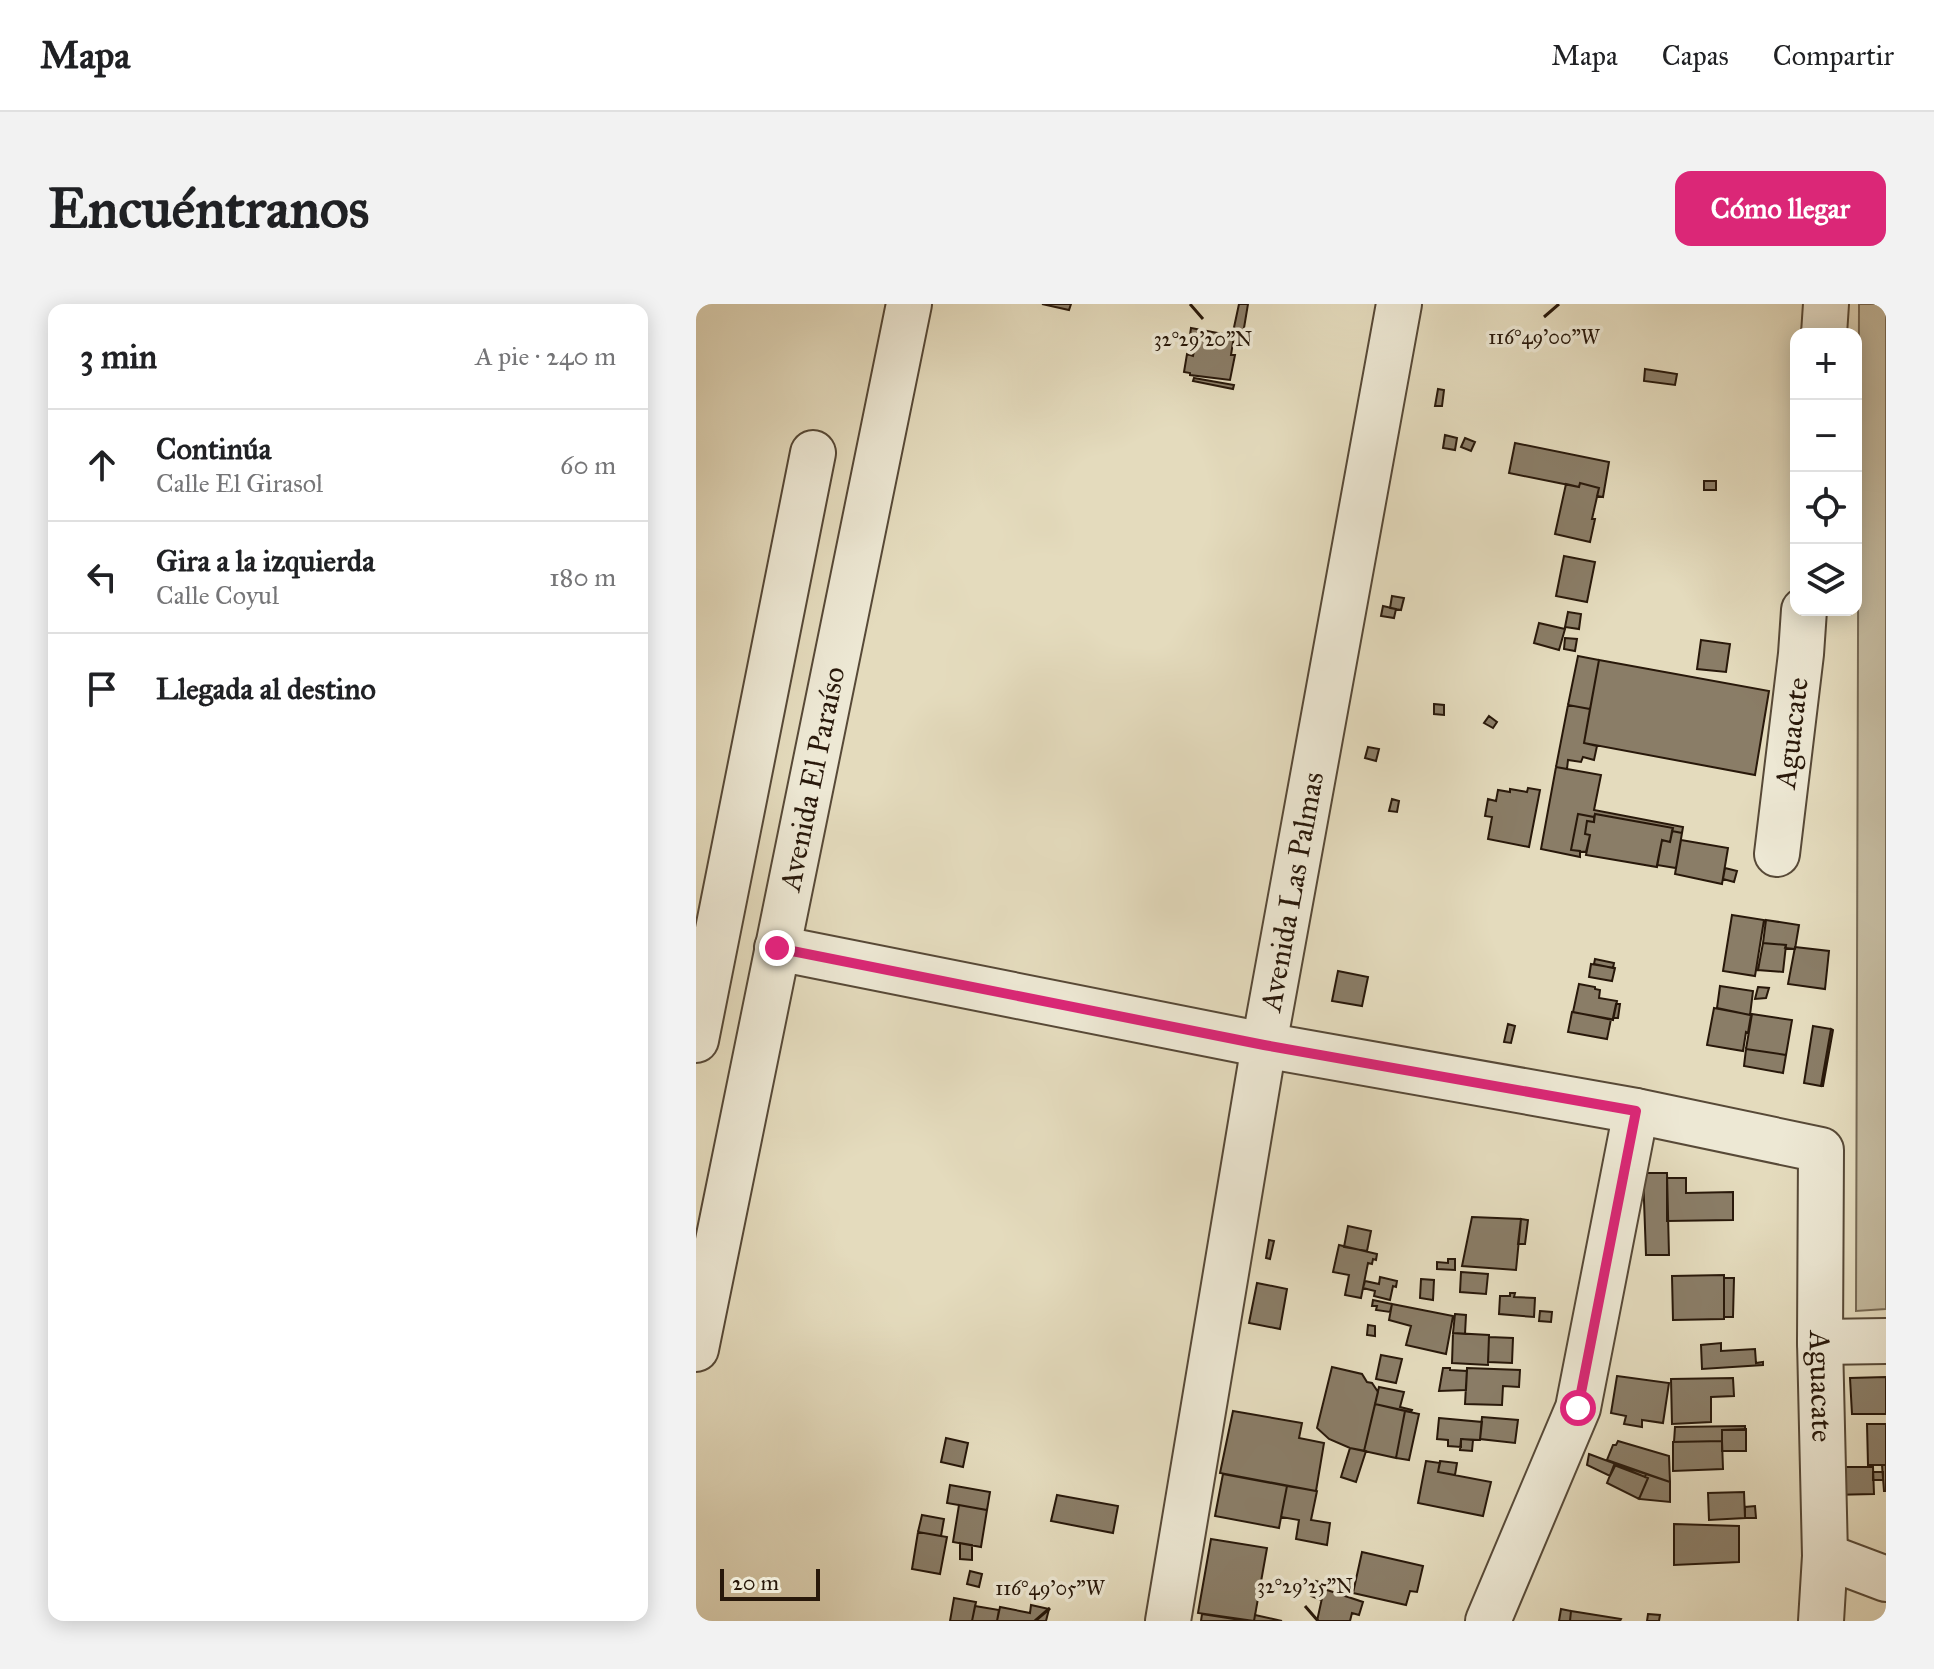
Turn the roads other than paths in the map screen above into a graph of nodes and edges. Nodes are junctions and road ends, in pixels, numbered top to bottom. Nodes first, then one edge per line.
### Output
1 (909, 304) edge
2 (1399, 304) edge
3 (1826, 304) edge
4 (1824, 328) edge
5 (813, 453) dead end
6 (1804, 616) edge
7 (1777, 854) dead end
8 (777, 948) junction
9 (696, 1040) edge
10 (1264, 1045) junction
11 (1636, 1111) junction
12 (1886, 1341) edge
13 (1820, 1342) junction
14 (696, 1349) edge
15 (1825, 1556) junction
16 (1886, 1579) edge
17 (1168, 1621) edge
18 (1488, 1621) edge
19 (1821, 1621) edge

1 - 8 street, Avenida El Paraíso
2 - 10 street, Avenida Las Palmas
3 - 4 street
5 - 9 street
6 - 7 street, Aguacate
8 - 10 street
8 - 14 street, Avenida El Paraíso
10 - 11 street
10 - 17 street, Avenida Las Palmas
11 - 13 street, Aguacate
11 - 18 street
12 - 13 street
13 - 15 street, Aguacate
15 - 16 street
15 - 19 street, Aguacate

